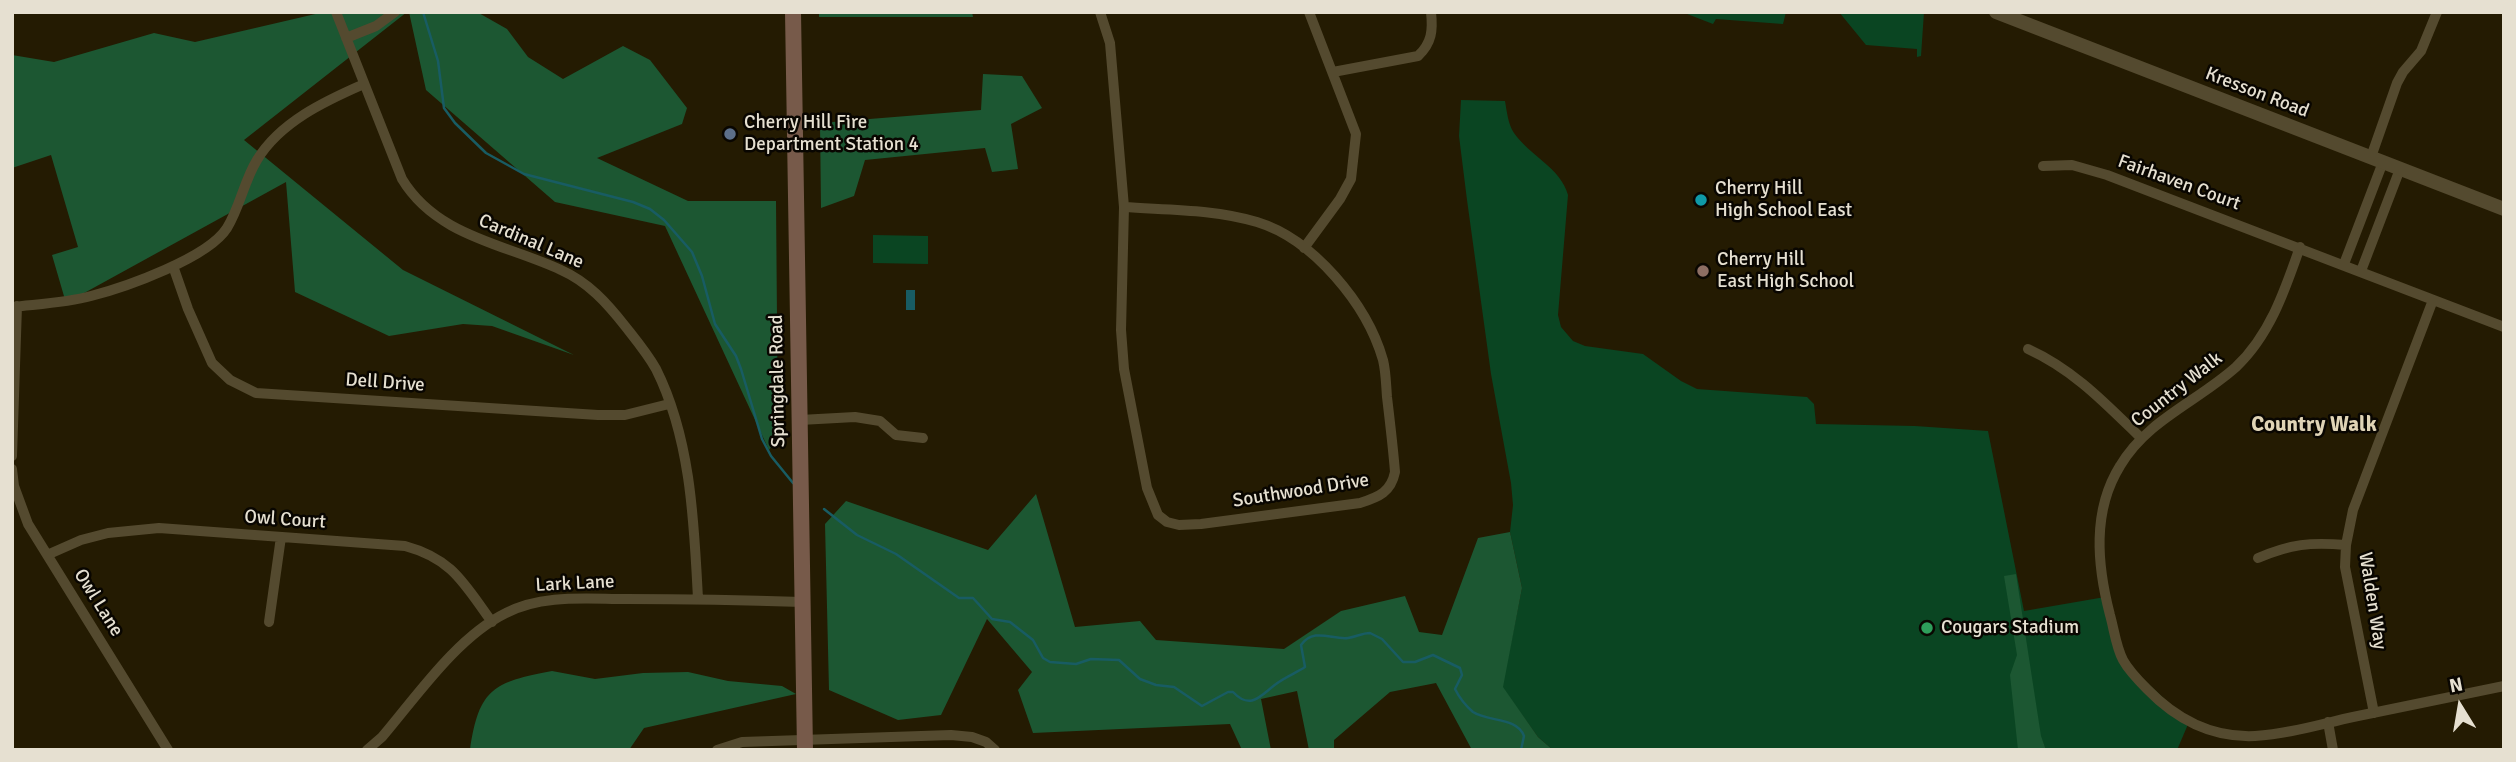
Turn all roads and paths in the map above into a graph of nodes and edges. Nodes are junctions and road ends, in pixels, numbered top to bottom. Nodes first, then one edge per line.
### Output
1 (336, 12) edge
2 (395, 12) edge
3 (793, 12) edge
4 (1100, 12) edge
5 (1309, 12) edge
6 (1431, 12) edge
7 (1997, 12) edge
8 (2437, 12) edge
9 (346, 38) junction
10 (1333, 72) junction
11 (364, 84) junction
12 (2377, 160) junction
13 (2043, 166) dead end
14 (2400, 169) junction
15 (1124, 207) junction
16 (2504, 209) edge
17 (2300, 247) junction
18 (1304, 248) junction
19 (2344, 264) junction
20 (173, 266) junction
21 (2361, 271) junction
22 (2433, 300) junction
23 (14, 306) edge
24 (2504, 327) edge
25 (2028, 349) dead end
26 (669, 404) junction
27 (800, 420) junction
28 (923, 438) dead end
29 (2141, 438) junction
30 (12, 456) edge
31 (12, 469) edge
32 (281, 537) junction
33 (2346, 545) junction
34 (47, 555) junction
35 (2258, 558) dead end
36 (698, 598) junction
37 (802, 602) junction
38 (269, 622) dead end
39 (492, 622) junction
40 (2504, 685) edge
41 (2374, 713) junction
42 (2328, 722) junction
43 (805, 744) edge
44 (168, 750) edge
45 (368, 750) edge
46 (717, 750) edge
47 (995, 750) edge
48 (2333, 750) edge

1 - 9 street, Cardinal Lane
2 - 9 street
3 - 27 main road, Springdale Road
4 - 15 street, Southwood Drive
5 - 10 street
6 - 10 street
7 - 12 street, Kresson Road
8 - 12 street
9 - 11 street, Cardinal Lane
10 - 18 street
11 - 20 street
11 - 26 street, Cardinal Lane
12 - 14 street, Kresson Road
12 - 19 street
13 - 17 street, Fairhaven Court
14 - 16 street, Kresson Road
14 - 21 street
15 - 18 street, Southwood Drive
15 - 18 street, Southwood Drive
17 - 19 street
17 - 29 street, Country Walk
19 - 21 street
20 - 23 street
20 - 26 street, Dell Drive
21 - 22 street
22 - 24 street
22 - 33 street, Walden Way
23 - 30 street
25 - 29 street
26 - 36 street, Cardinal Lane
27 - 28 street
27 - 37 main road, Springdale Road
29 - 42 street, Country Walk
31 - 34 street, Owl Lane
32 - 34 street, Owl Court
32 - 38 street
32 - 39 street, Owl Court
33 - 35 street
33 - 41 street, Walden Way
34 - 44 street, Owl Lane
36 - 37 street, Lark Lane
36 - 39 street, Lark Lane
37 - 43 main road, Springdale Road
39 - 45 street, Lark Lane
40 - 41 street, Country Walk
41 - 42 street, Country Walk
42 - 48 street
43 - 46 street
43 - 47 street

